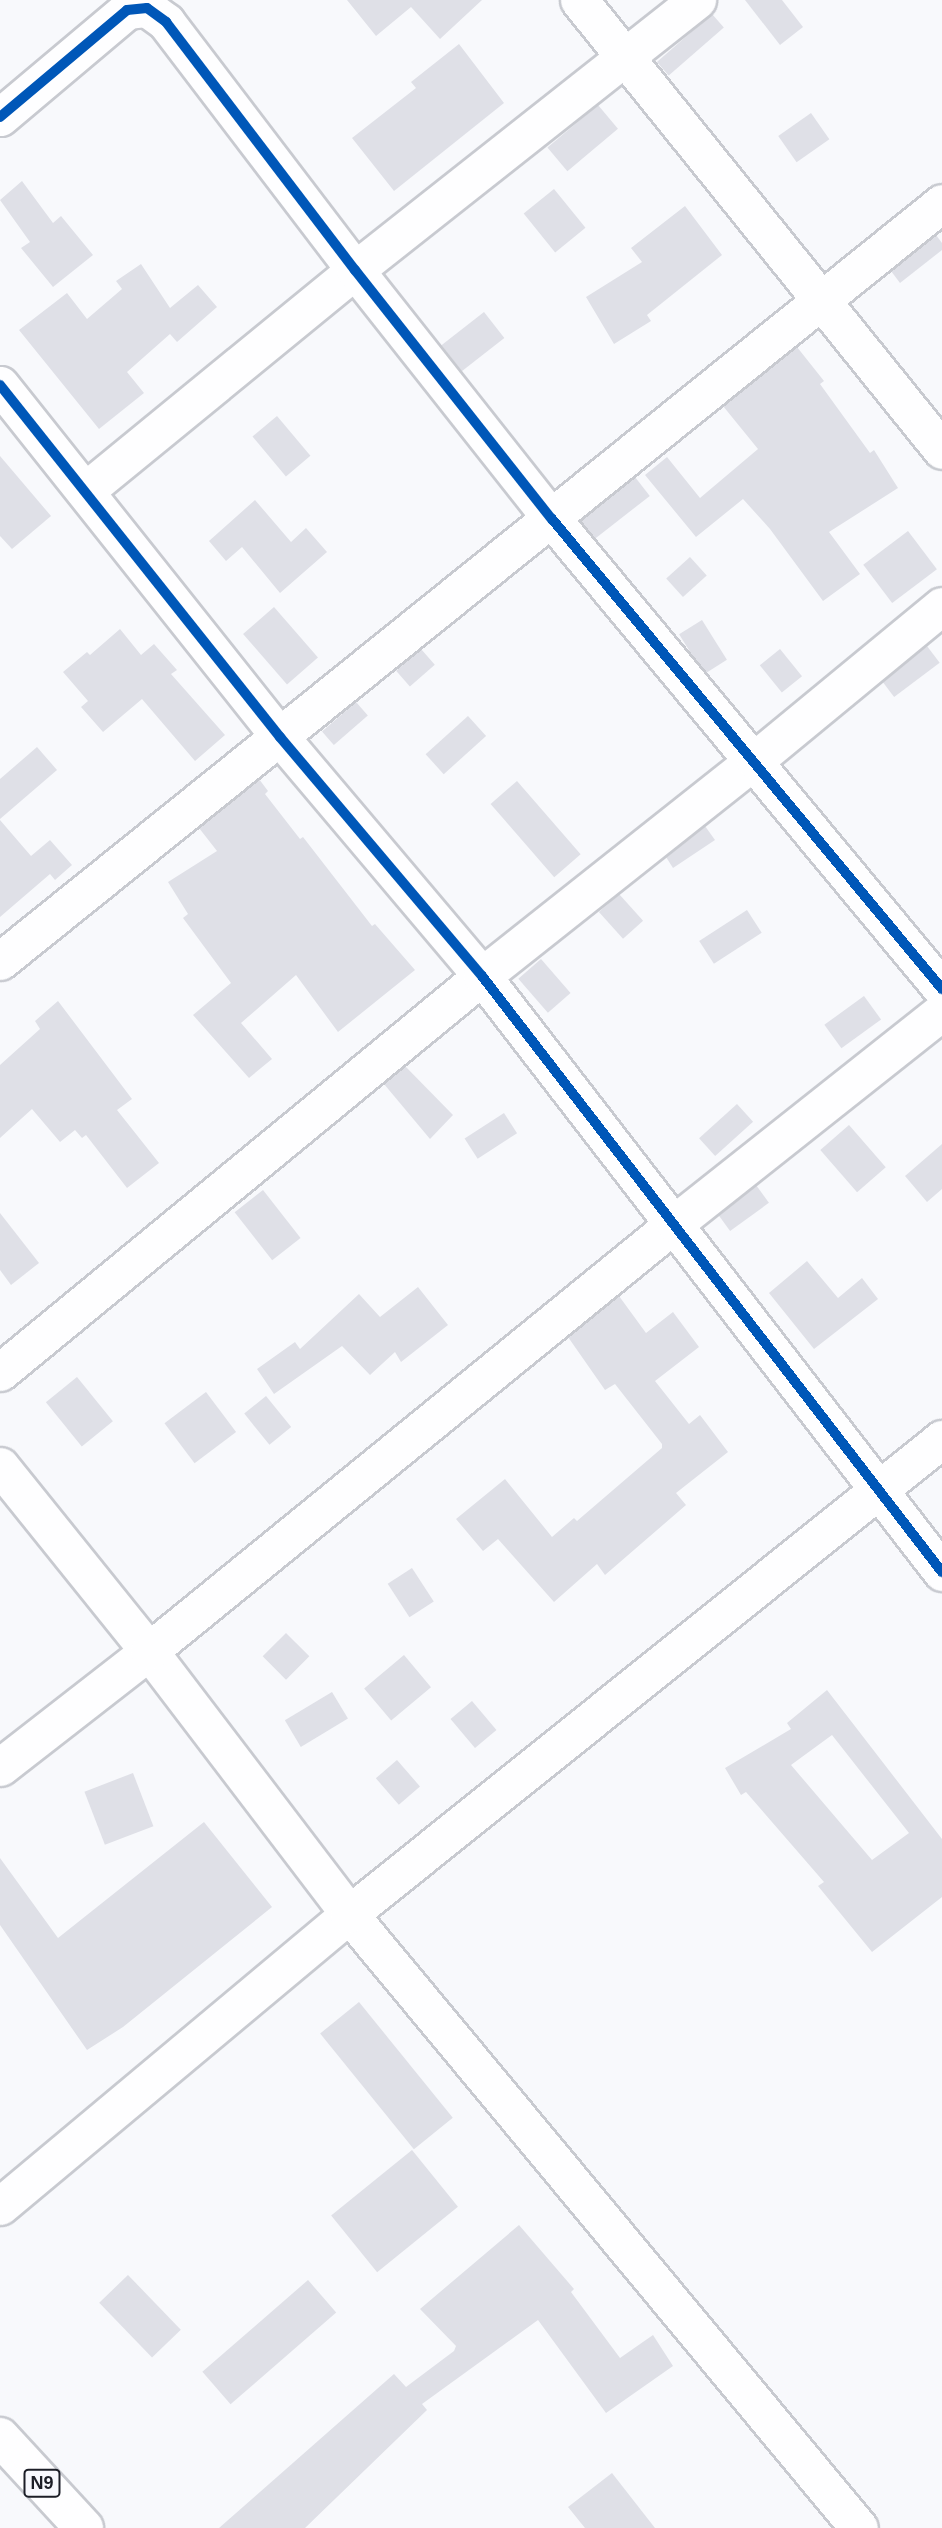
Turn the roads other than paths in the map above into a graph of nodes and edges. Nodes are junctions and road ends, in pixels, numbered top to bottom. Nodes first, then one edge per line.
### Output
1 (579, 0) edge
2 (697, 0) edge
3 (626, 57) junction
4 (0, 117) edge
5 (942, 202) edge
6 (355, 270) junction
7 (822, 300) junction
8 (0, 385) edge
9 (942, 450) edge
10 (85, 491) junction
11 (552, 519) junction
12 (942, 606) edge
13 (280, 737) junction
14 (754, 760) junction
15 (1, 957) edge
16 (482, 976) junction
17 (942, 989) edge
18 (942, 1011) edge
19 (676, 1223) junction
20 (0, 1372) edge
21 (942, 1439) edge
22 (0, 1466) edge
23 (879, 1491) junction
24 (942, 1572) edge
25 (149, 1651) junction
26 (0, 1767) edge
27 (348, 1914) junction
28 (0, 2206) edge
29 (0, 2437) edge
30 (84, 2528) edge
31 (859, 2528) edge

1 - 3 street
2 - 3 street
3 - 6 street
3 - 7 street
4 - 6 street
5 - 7 street
6 - 10 street
6 - 11 street
7 - 9 street
7 - 11 street
8 - 10 street
10 - 13 street
11 - 13 street
11 - 14 street
12 - 14 street
13 - 15 street
13 - 16 street
14 - 16 street
14 - 17 street
16 - 19 street
16 - 20 street
18 - 19 street
19 - 23 street
19 - 25 street
21 - 23 street
22 - 25 street
23 - 24 street
23 - 27 street
25 - 26 street
25 - 27 street
27 - 28 street
27 - 31 street
29 - 30 main road, N9

